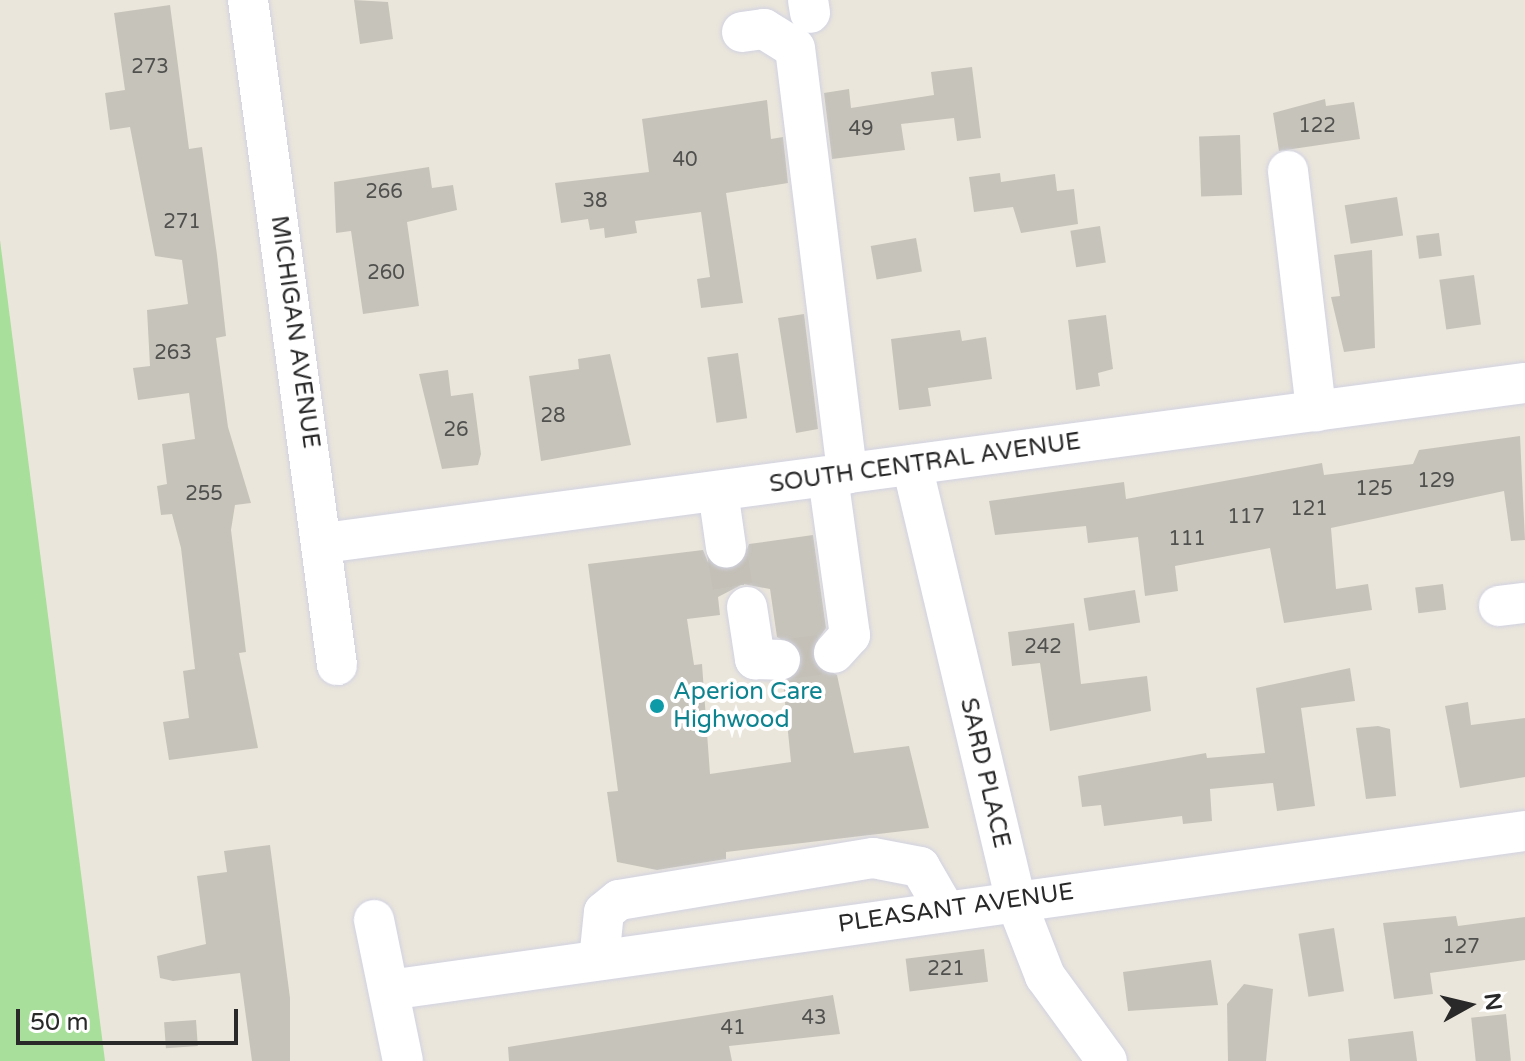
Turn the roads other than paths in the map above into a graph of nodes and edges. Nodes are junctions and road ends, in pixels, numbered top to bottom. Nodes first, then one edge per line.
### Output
1 (248, 0) edge
2 (742, 32) dead end
3 (1288, 171) dead end
4 (1525, 383) edge
5 (1316, 411) junction
6 (912, 465) junction
7 (838, 475) junction
8 (730, 490) junction
9 (324, 543) junction
10 (738, 545) tunnel mouth
11 (746, 598) tunnel mouth
12 (834, 653) dead end
13 (780, 660) tunnel mouth
14 (337, 665) dead end
15 (1525, 831) edge
16 (1015, 899) junction
17 (945, 910) junction
18 (374, 920) dead end
19 (599, 960) junction
20 (389, 990) junction
21 (403, 1061) edge
22 (1107, 1061) edge

1 - 9 street, MICHIGAN AVENUE
2 - 7 street
3 - 5 street
4 - 5 street, SOUTH CENTRAL AVENUE
5 - 6 street, SOUTH CENTRAL AVENUE
6 - 7 street, SOUTH CENTRAL AVENUE
6 - 16 street, SARD PLACE
7 - 8 street, SOUTH CENTRAL AVENUE
7 - 12 street
8 - 9 street, SOUTH CENTRAL AVENUE
8 - 10 street
9 - 14 street, MICHIGAN AVENUE
11 - 13 street
15 - 16 street, PLEASANT AVENUE
16 - 17 street, PLEASANT AVENUE
16 - 22 street, SARD PLACE
17 - 19 street, PLEASANT AVENUE
17 - 19 street
18 - 20 street
19 - 20 street, PLEASANT AVENUE
20 - 21 street

